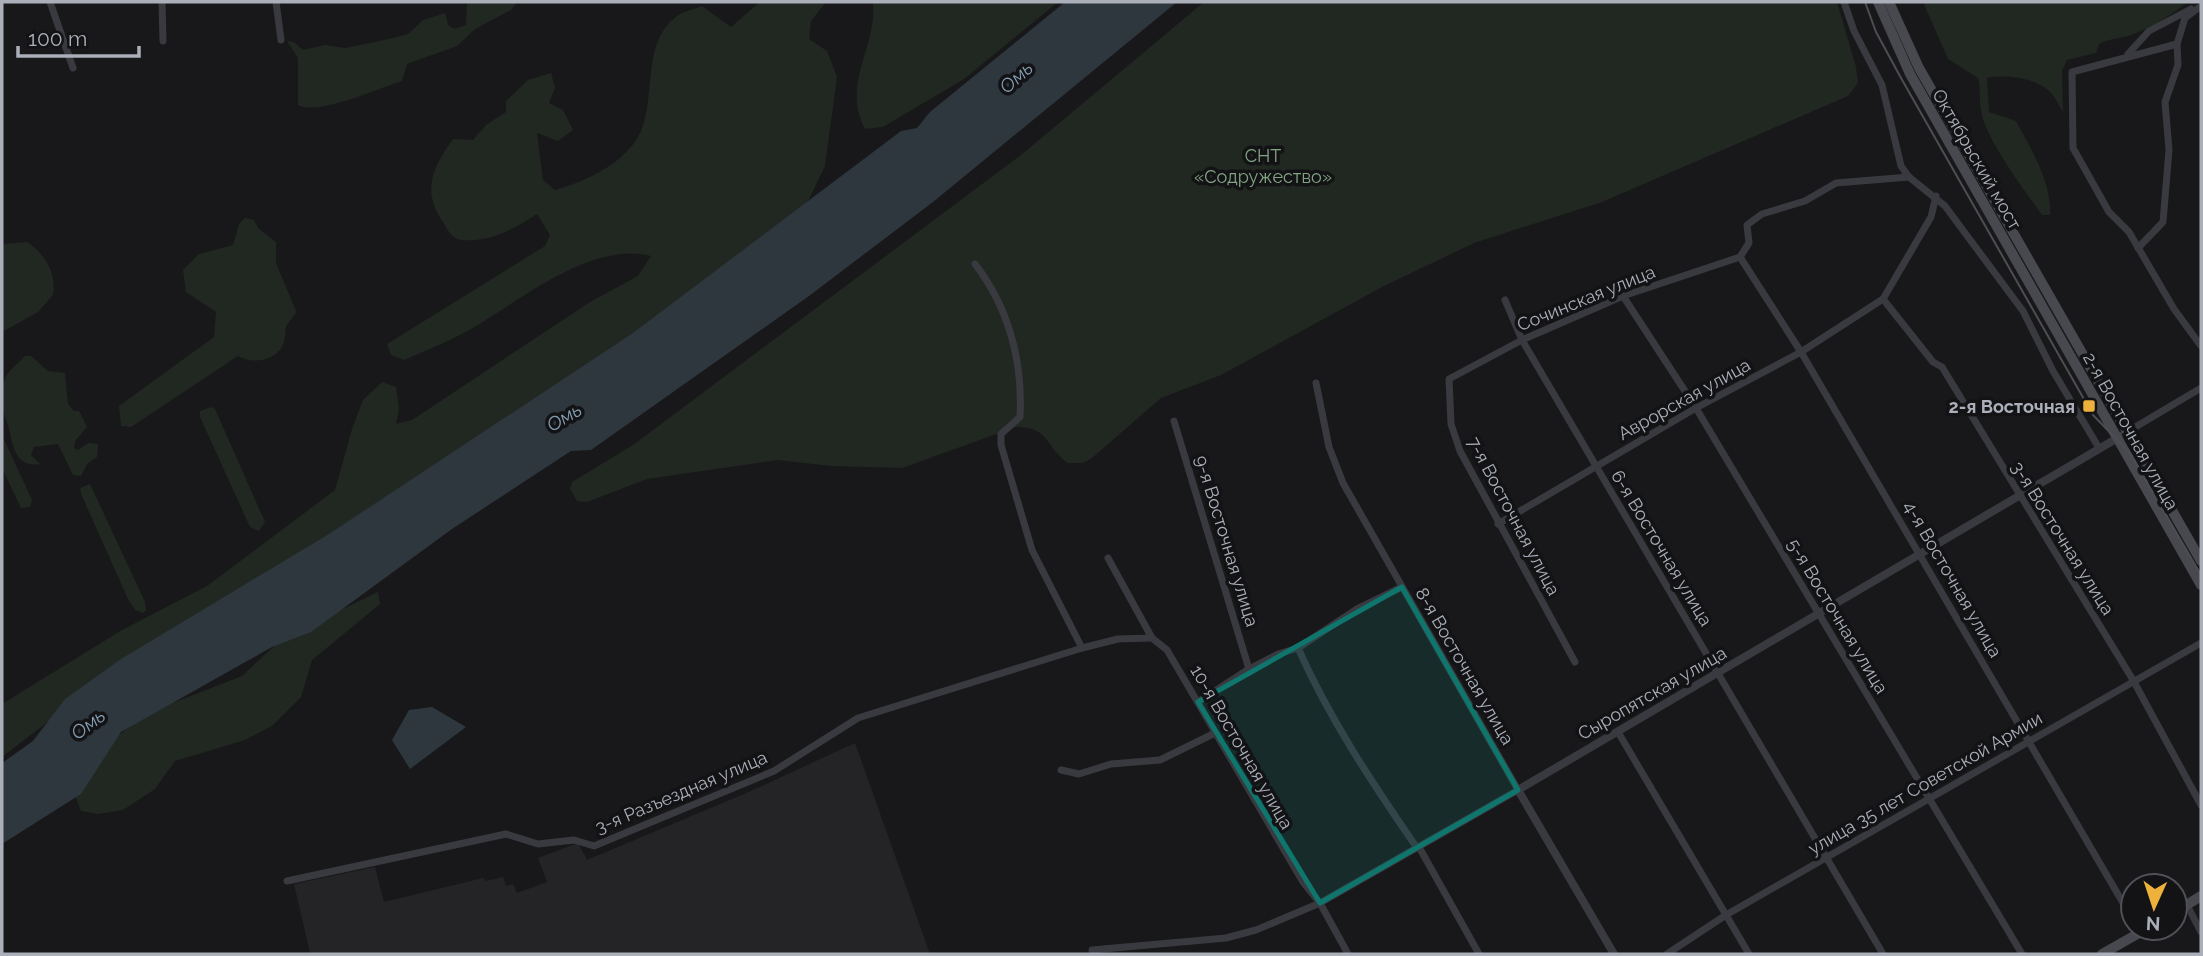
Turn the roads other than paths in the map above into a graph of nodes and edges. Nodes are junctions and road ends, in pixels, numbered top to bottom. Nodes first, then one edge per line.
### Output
1 (50, 2) edge
2 (162, 2) edge
3 (276, 2) edge
4 (1844, 2) edge
5 (1878, 2) edge
6 (1889, 2) edge
7 (2198, 6) edge
8 (281, 40) dead end
9 (163, 41) dead end
10 (2177, 44) junction
11 (2127, 55) junction
12 (73, 68) dead end
13 (1909, 177) junction
14 (1936, 197) junction
15 (2138, 248) junction
16 (1741, 257) junction
17 (975, 264) dead end
18 (1623, 296) junction
19 (1883, 299) junction
20 (1505, 300) dead end
21 (2061, 326) junction
22 (1522, 340) junction
23 (2201, 346) edge
24 (1801, 352) junction
25 (1449, 379) joint
26 (1316, 383) dead end
27 (2201, 388) edge
28 (1696, 408) junction
29 (1174, 421) dead end
30 (2127, 432) junction
31 (2115, 439) junction
32 (2099, 448) junction
33 (1595, 467) junction
34 (2019, 496) junction
35 (1498, 524) junction
36 (1920, 554) junction
37 (1108, 558) dead end
38 (2201, 561) edge
39 (2201, 585) edge
40 (1402, 587) junction
41 (1817, 614) junction
42 (1152, 638) junction
43 (2201, 643) edge
44 (1082, 648) junction
45 (1298, 648) junction
46 (1575, 662) dead end
47 (1249, 669) junction
48 (1718, 673) junction
49 (2133, 680) junction
50 (1198, 702) junction
51 (1618, 732) junction
52 (1215, 733) junction
53 (2027, 741) junction
54 (1061, 770) dead end
55 (1518, 790) junction
56 (1929, 798) junction
57 (2201, 804) edge
58 (1418, 848) junction
59 (1827, 858) junction
60 (287, 881) dead end
61 (2119, 896) edge
62 (1321, 903) junction
63 (2189, 907) edge
64 (1726, 915) junction
65 (2201, 932) edge
66 (2121, 942) edge
67 (1092, 950) dead end
68 (1348, 954) edge
69 (1479, 954) edge
70 (1614, 954) edge
71 (1667, 954) edge
72 (1749, 954) edge
73 (1883, 954) edge
74 (2022, 954) edge
75 (2102, 954) edge

1 - 12 street
2 - 9 street
3 - 8 street
4 - 13 street
5 - 21 main road, Октябрьский мост
6 - 21 main road, Октябрьский мост
7 - 10 street
7 - 11 street
10 - 11 street
10 - 15 street
11 - 15 street
13 - 14 street
13 - 16 street
14 - 19 street
14 - 32 street
15 - 23 street
16 - 18 street, Сочинская улица
16 - 24 street, 4-я Восточная улица
17 - 44 street
18 - 22 street, Сочинская улица
18 - 28 street, 5-я Восточная улица
19 - 24 street, Аврорская улица
19 - 34 street, 3-я Восточная улица
20 - 22 street, 6-я Восточная улица
21 - 30 main road, 2-я Восточная улица
21 - 31 main road, 2-я Восточная улица
22 - 25 street, Сочинская улица
22 - 33 street, 6-я Восточная улица
24 - 28 street, Аврорская улица
24 - 36 street, 4-я Восточная улица
25 - 35 street, 7-я Восточная улица
26 - 40 street, 8-я Восточная улица
27 - 30 street, Сыропятская улица
28 - 33 street, Аврорская улица
28 - 41 street, 5-я Восточная улица
29 - 47 street, 9-я Восточная улица
30 - 31 street, Сыропятская улица
30 - 38 main road, 2-я Восточная улица
31 - 32 street, Сыропятская улица
31 - 39 main road, 2-я Восточная улица
32 - 34 street, Сыропятская улица
33 - 35 street, Аврорская улица
33 - 48 street, 6-я Восточная улица
34 - 36 street, Сыропятская улица
34 - 49 street, 3-я Восточная улица
35 - 46 street, 7-я Восточная улица
36 - 41 street, Сыропятская улица
36 - 53 street, 4-я Восточная улица
37 - 42 street, 10-я Восточная улица
40 - 45 street
40 - 55 street, 8-я Восточная улица
41 - 48 street, Сыропятская улица
41 - 56 street, 5-я Восточная улица
42 - 44 street, 3-я Разъездная улица
42 - 50 street, 10-я Восточная улица
43 - 49 street, улица 35 лет Советской Армии
44 - 60 street, 3-я Разъездная улица
45 - 47 street
45 - 58 street
47 - 50 street
48 - 51 street, Сыропятская улица
48 - 59 street, 6-я Восточная улица
49 - 53 street, улица 35 лет Советской Армии
49 - 57 street, 3-я Восточная улица
50 - 52 street, 10-я Восточная улица
51 - 55 street, Сыропятская улица
51 - 64 street
52 - 54 street
52 - 62 street, 10-я Восточная улица
53 - 56 street, улица 35 лет Советской Армии
53 - 61 street, 4-я Восточная улица
55 - 58 street, Сыропятская улица
55 - 70 street, 8-я Восточная улица
56 - 59 street, улица 35 лет Советской Армии
56 - 74 street, 5-я Восточная улица
58 - 62 street, Сыропятская улица
58 - 69 street
59 - 64 street, улица 35 лет Советской Армии
59 - 73 street, 6-я Восточная улица
62 - 67 street, Сыропятская улица
62 - 68 street, 10-я Восточная улица
63 - 65 street
64 - 71 street, улица 35 лет Советской Армии
64 - 72 street
66 - 75 main road

